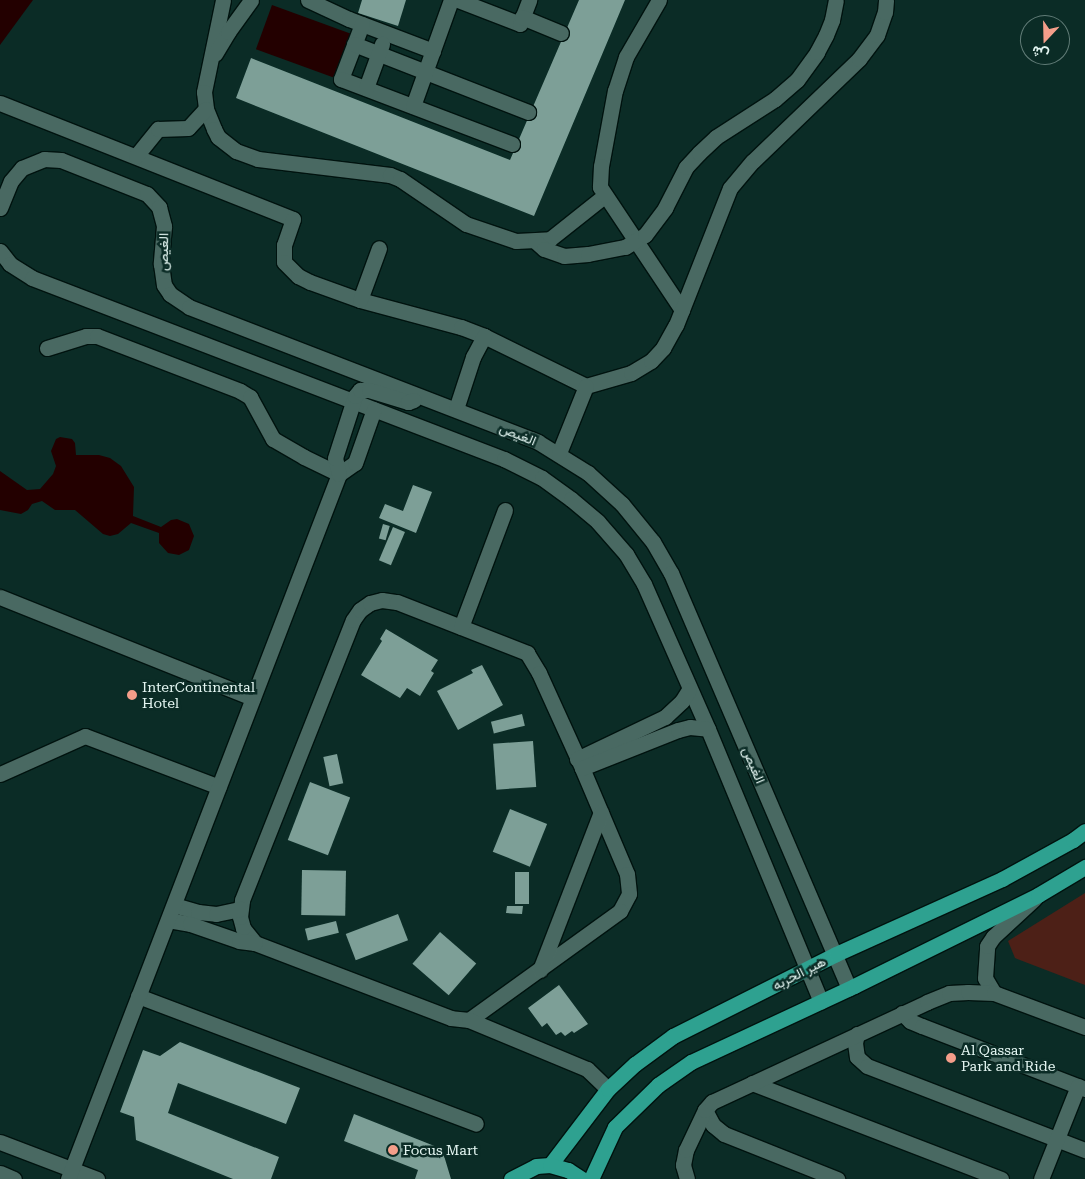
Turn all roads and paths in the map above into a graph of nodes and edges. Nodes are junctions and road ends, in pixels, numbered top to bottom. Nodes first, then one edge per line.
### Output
1 (223, 0) edge
2 (251, 0) edge
3 (308, 0) edge
4 (451, 0) edge
5 (458, 0) edge
6 (529, 0) edge
7 (660, 0) edge
8 (836, 0) edge
9 (886, 0) edge
10 (522, 17) junction
11 (362, 24) junction
12 (386, 33) junction
13 (561, 33) dead end
14 (354, 44) junction
15 (432, 51) junction
16 (378, 54) junction
17 (208, 66) junction
18 (425, 72) junction
19 (366, 88) junction
20 (0, 103) edge
21 (413, 106) junction
22 (206, 110) junction
23 (528, 112) dead end
24 (512, 144) dead end
25 (136, 156) junction
26 (604, 196) junction
27 (0, 208) edge
28 (535, 241) junction
29 (635, 242) junction
30 (379, 248) dead end
31 (1, 256) edge
32 (360, 300) junction
33 (682, 310) junction
34 (484, 336) junction
35 (47, 348) dead end
36 (586, 386) junction
37 (424, 398) junction
38 (352, 401) junction
39 (374, 409) junction
40 (456, 409) junction
41 (559, 453) junction
42 (339, 474) junction
43 (505, 510) dead end
44 (0, 597) edge
45 (461, 627) junction
46 (690, 690) junction
47 (253, 698) junction
48 (708, 729) junction
49 (580, 763) junction
50 (0, 774) edge
51 (219, 787) junction
52 (601, 812) junction
53 (1085, 831) edge
54 (1085, 867) edge
55 (1038, 895) junction
56 (174, 905) junction
57 (240, 909) junction
58 (168, 920) junction
59 (254, 943) junction
60 (836, 954) junction
61 (808, 968) junction
62 (540, 970) junction
63 (850, 988) junction
64 (994, 993) junction
65 (138, 996) junction
66 (821, 1002) junction
67 (902, 1013) junction
68 (469, 1020) junction
69 (1085, 1027) edge
70 (857, 1034) junction
71 (752, 1083) junction
72 (1081, 1087) edge
73 (608, 1089) junction
74 (705, 1110) junction
75 (476, 1124) dead end
76 (1057, 1139) junction
77 (0, 1142) edge
78 (1085, 1150) edge
79 (550, 1164) junction
80 (0, 1173) edge
81 (70, 1174) edge
82 (819, 1176) edge
83 (14, 1179) edge
84 (97, 1179) edge
85 (511, 1179) edge
86 (582, 1179) edge
87 (591, 1179) edge
88 (687, 1179) edge
89 (837, 1179) edge
90 (1001, 1179) edge
91 (1042, 1179) edge

1 - 17 street
2 - 17 street
3 - 11 street
4 - 15 street
5 - 10 street
6 - 10 street
7 - 26 street
8 - 29 street
9 - 33 street
10 - 13 street
11 - 12 street
11 - 14 street
12 - 15 street
12 - 16 street
14 - 16 street
14 - 19 street
15 - 18 street
16 - 18 street
16 - 19 street
17 - 22 street
18 - 21 street
18 - 23 street
19 - 21 street
20 - 25 street
21 - 24 street
22 - 25 street
22 - 28 street
25 - 32 street
26 - 28 street
26 - 29 street
27 - 37 street, الغيص
28 - 29 street
29 - 33 street
30 - 32 street
31 - 38 street, الغيص
32 - 34 street
33 - 36 street
34 - 36 street
34 - 40 street
35 - 42 street
36 - 41 street
37 - 38 street
37 - 40 street, الغيص
38 - 39 street, الغيص
38 - 42 street
39 - 42 street
39 - 46 street, الغيص
40 - 41 street, الغيص
41 - 60 street, الغيص
42 - 47 street
43 - 45 street
44 - 47 street
45 - 49 street
45 - 57 street
46 - 48 street, الغيص
46 - 49 street
47 - 51 street
48 - 49 street
48 - 61 street, الغيص
49 - 52 street
50 - 51 street
51 - 56 street
52 - 62 street
52 - 62 street
53 - 60 main road, هير الحربه
54 - 55 main road
55 - 63 main road
55 - 64 street
56 - 57 street
56 - 58 street
57 - 59 street
58 - 59 street
58 - 65 street
59 - 68 street
60 - 61 main road, هير الحربه
60 - 63 street, الغيص
61 - 66 street, الغيص
61 - 73 main road, هير الحربه
62 - 68 street
63 - 66 main road
64 - 67 street
64 - 69 street
65 - 75 street
65 - 81 street
66 - 87 main road
67 - 70 street
67 - 72 street
68 - 73 street
70 - 71 street
70 - 76 street
71 - 74 street
71 - 90 street
72 - 76 street
73 - 79 main road, هير الحربه
74 - 82 street
74 - 88 street
76 - 78 street
76 - 91 street
77 - 81 street
79 - 85 main road
79 - 86 main road
80 - 83 street
81 - 84 street
82 - 89 street

